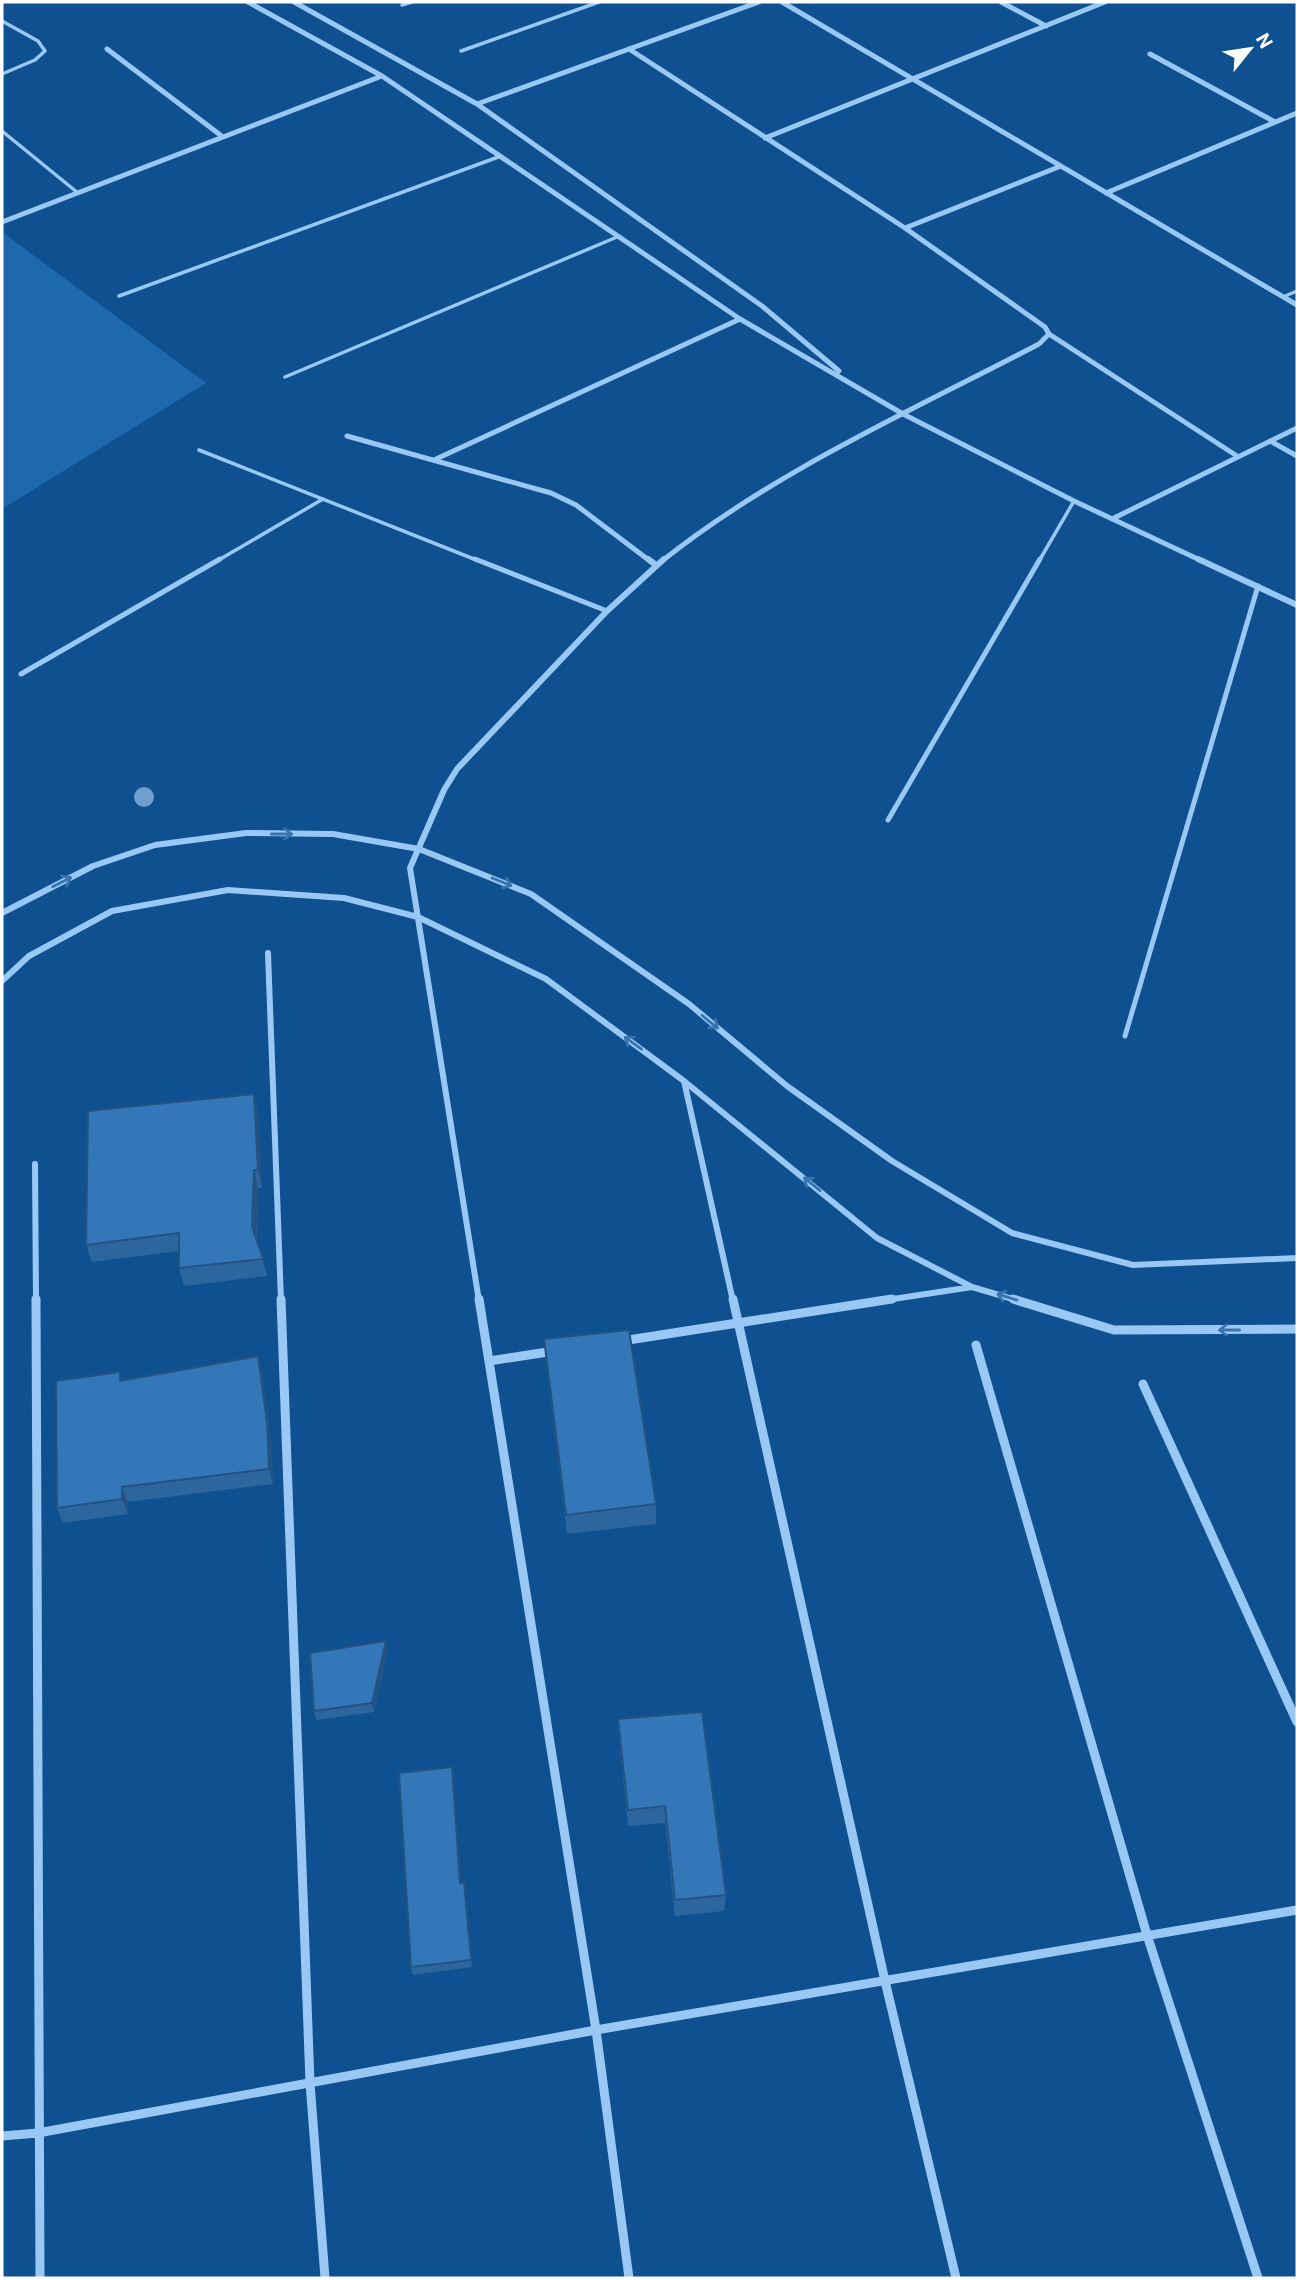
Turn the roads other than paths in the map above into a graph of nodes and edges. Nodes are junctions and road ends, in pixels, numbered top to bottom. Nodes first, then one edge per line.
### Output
1 (248, 2) edge
2 (294, 2) edge
3 (412, 2) edge
4 (599, 2) edge
5 (759, 2) edge
6 (782, 2) edge
7 (1002, 2) edge
8 (1105, 2) edge
9 (402, 5) dead end
10 (2, 21) edge
11 (1046, 26) junction
12 (107, 49) dead end
13 (629, 49) junction
14 (461, 51) dead end
15 (1150, 54) dead end
16 (2, 74) edge
17 (382, 76) junction
18 (914, 80) junction
19 (477, 104) junction
20 (1297, 113) edge
21 (1275, 122) junction
22 (2, 131) edge
23 (223, 137) junction
24 (765, 138) junction
25 (501, 156) junction
26 (1061, 166) junction
27 (1106, 192) junction
28 (78, 193) junction
29 (2, 222) edge
30 (905, 229) junction
31 (617, 237) junction
32 (1297, 291) edge
33 (119, 296) dead end
34 (1283, 297) junction
35 (1297, 305) edge
36 (740, 319) junction
37 (1049, 334) junction
38 (285, 377) dead end
39 (853, 383) junction
40 (903, 414) junction
41 (1297, 428) edge
42 (348, 436) dead end
43 (1270, 441) junction
44 (200, 450) dead end
45 (1237, 456) junction
46 (1297, 456) edge
47 (435, 459) junction
48 (323, 499) junction
49 (1074, 501) junction
50 (1112, 519) junction
51 (656, 565) junction
52 (1258, 586) junction
53 (1297, 605) edge
54 (607, 611) junction
55 (21, 674) dead end
56 (888, 820) dead end
57 (418, 849) junction
58 (2, 913) edge
59 (418, 917) junction
60 (268, 953) dead end
61 (2, 981) edge
62 (1125, 1036) dead end
63 (684, 1081) junction
64 (35, 1164) dead end
65 (1297, 1258) edge
66 (972, 1287) junction
67 (737, 1324) junction
68 (1297, 1329) edge
69 (613, 1343) edge
70 (976, 1345) dead end
71 (558, 1351) edge
72 (489, 1361) junction
73 (1143, 1384) dead end
74 (1297, 1722) edge
75 (1297, 1910) edge
76 (1147, 1935) junction
77 (885, 1981) junction
78 (596, 2030) junction
79 (310, 2083) junction
80 (37, 2133) junction
81 (2, 2136) edge
82 (40, 2278) edge
83 (325, 2278) edge
84 (629, 2278) edge
85 (956, 2278) edge
86 (1258, 2278) edge

1 - 17 street
2 - 19 street
3 - 9 lane
4 - 14 lane
5 - 13 street
6 - 18 street
7 - 11 street
8 - 11 street
10 - 16 lane
11 - 18 street
12 - 23 street
13 - 19 street
13 - 24 street
15 - 21 street
17 - 23 street
17 - 25 street
18 - 24 street
18 - 26 street
19 - 39 street
20 - 21 street
21 - 27 street
22 - 28 lane
23 - 28 street
24 - 30 street
25 - 31 street
25 - 33 lane
26 - 27 street
26 - 30 street
27 - 34 street
28 - 29 street
30 - 37 street
31 - 36 street
31 - 38 lane
32 - 34 lane
34 - 35 street
36 - 39 street
36 - 47 street
37 - 40 street
37 - 45 street
39 - 40 street
40 - 49 street
40 - 51 street
41 - 43 street
42 - 47 street
43 - 45 street
43 - 46 street
44 - 48 lane
45 - 50 street
47 - 51 street
48 - 54 lane
48 - 55 lane
49 - 50 street
49 - 56 lane
50 - 52 street
51 - 54 street
52 - 53 street
52 - 62 lane
54 - 57 street
58 -> 57 street
57 - 59 street
57 -> 65 street
59 - 61 street
63 -> 59 street
59 - 72 street
60 - 79 street
66 -> 63 street
63 - 67 street
64 - 80 street
66 - 67 street
68 -> 66 street
67 - 69 street
67 - 77 street
70 - 76 street
71 - 72 street
72 - 78 street
73 - 74 street
75 - 76 street
76 - 77 street
76 - 86 street
77 - 78 street
77 - 85 street
78 - 79 street
78 - 84 street
79 - 80 street
79 - 83 street
80 - 81 street
80 - 82 street

